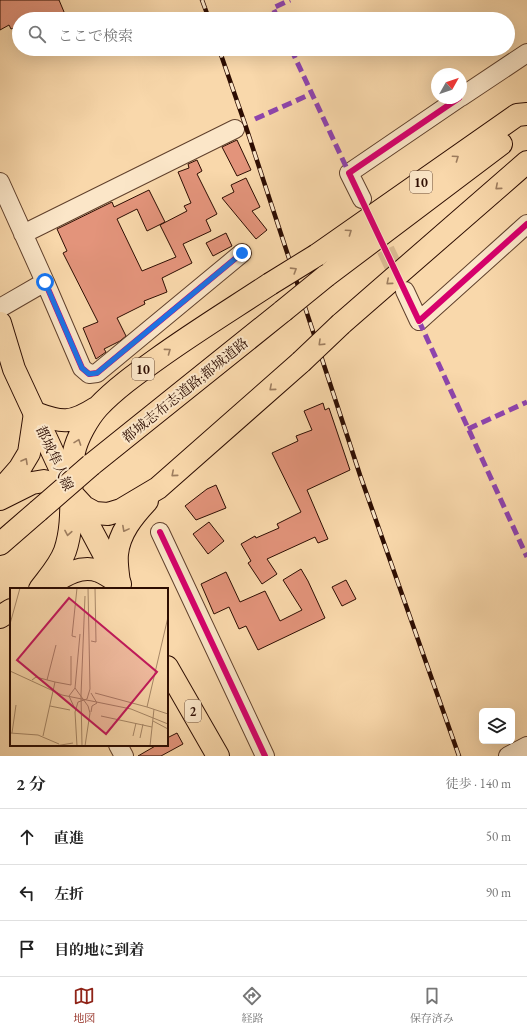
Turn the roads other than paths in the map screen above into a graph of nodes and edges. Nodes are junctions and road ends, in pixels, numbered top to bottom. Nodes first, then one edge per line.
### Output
1 (527, 53) edge
2 (467, 93) edge
3 (451, 104) edge
4 (527, 114) edge
5 (527, 126) edge
6 (235, 129) dead end
7 (527, 162) edge
8 (0, 182) edge
9 (362, 199) dead end
10 (527, 224) edge
11 (23, 234) junction
12 (242, 253) dead end
13 (45, 282) junction
14 (405, 291) tunnel mouth
15 (0, 308) edge
16 (0, 323) edge
17 (97, 408) junction
18 (35, 413) junction
19 (158, 488) junction
20 (0, 491) edge
21 (72, 494) junction
22 (0, 499) edge
23 (160, 532) dead end
24 (0, 544) edge
25 (120, 586) edge
26 (42, 588) edge
27 (43, 588) edge
28 (10, 611) edge
29 (0, 617) edge
30 (168, 669) edge
31 (119, 746) edge
32 (527, 746) edge
33 (124, 756) edge
34 (218, 756) edge
35 (265, 756) edge
36 (508, 756) edge

1 - 2 street
3 - 9 street
17 -> 4 main road, 10, bridge
5 - 24 main road, 都城志布志道路;都城道路 / 10, bridge
6 - 11 street
7 -> 19 main road, bridge
8 - 11 street
10 - 14 street
11 - 13 street
12 - 13 street
13 - 15 street
16 - 18 main road, 都城隼人線
17 - 18 main road, 10
21 -> 17 main road, 10
20 -> 18 main road
18 - 21 main road, 都城隼人線
19 - 21 main road
19 -> 25 main road
21 - 22 main road
21 - 25 main road, 都城隼人線
21 -> 26 main road, 10
23 - 35 street
25 - 27 main road
28 - 29 main road
30 - 34 main road, 2
31 - 33 street
32 - 36 street

